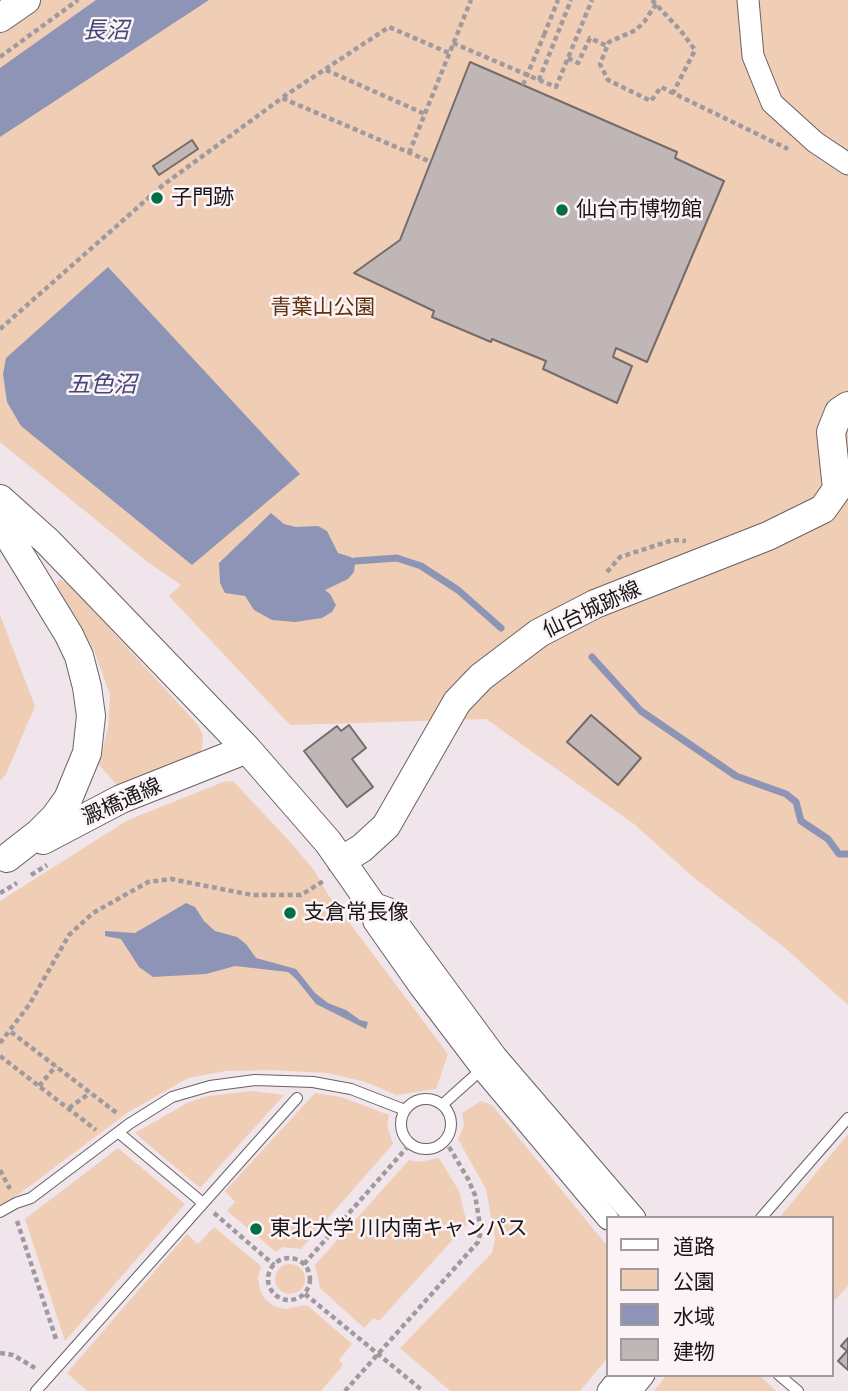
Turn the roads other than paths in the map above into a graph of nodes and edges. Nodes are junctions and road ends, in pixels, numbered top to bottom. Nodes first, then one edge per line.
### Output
1 (26, 0) edge
2 (748, 0) edge
3 (0, 18) edge
4 (848, 164) edge
5 (848, 406) edge
6 (0, 499) edge
7 (0, 522) edge
8 (247, 750) junction
9 (4, 860) edge
10 (333, 870) junction
11 (370, 902) junction
12 (482, 1069) junction
13 (297, 1098) dead end
14 (442, 1105) junction
15 (405, 1110) junction
16 (848, 1118) edge
17 (118, 1132) junction
18 (203, 1203) junction
19 (0, 1212) edge
20 (633, 1216) edge
21 (763, 1216) edge
22 (606, 1217) edge
23 (619, 1377) edge
24 (642, 1377) edge
25 (781, 1377) edge
26 (36, 1391) edge
27 (608, 1391) edge
28 (631, 1391) edge
29 (798, 1391) edge

1 - 3 street
2 - 4 street
5 - 10 street, 仙台城跡線
6 - 8 street
7 - 9 street
8 - 9 street, 澱橋通線
8 - 10 street
10 - 11 street
11 - 12 street
11 - 20 street
12 - 14 lane
12 - 22 street
13 - 18 lane
14 - 15 lane
14 - 15 lane
15 - 17 lane
16 - 21 lane
17 - 18 lane
17 - 19 lane
18 - 26 lane
23 - 27 street
24 - 28 street
25 - 29 lane

